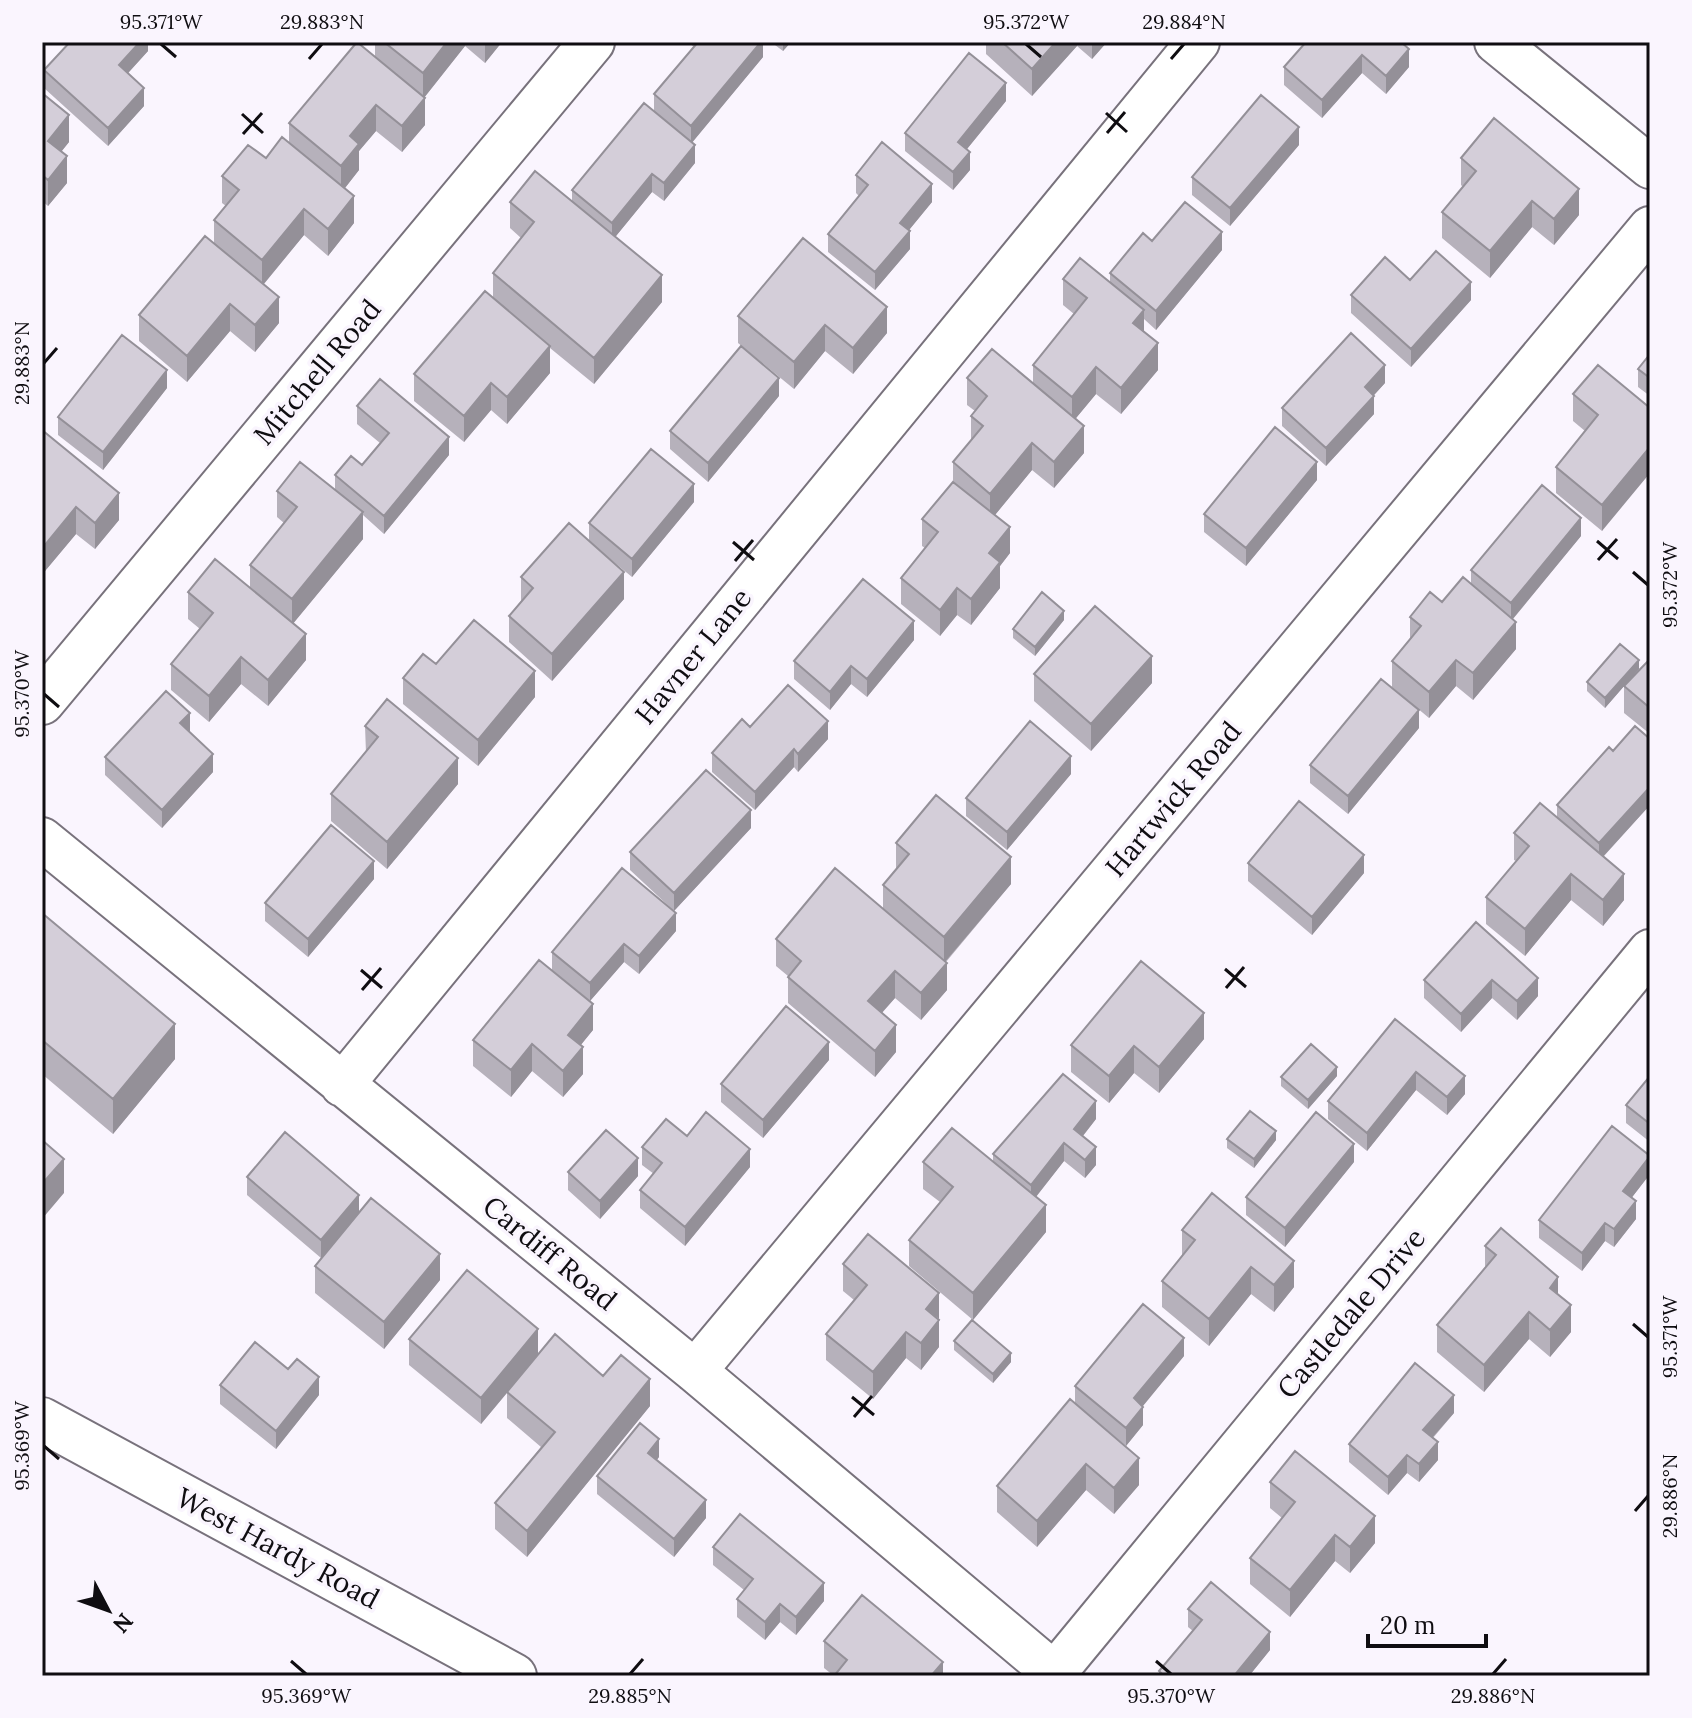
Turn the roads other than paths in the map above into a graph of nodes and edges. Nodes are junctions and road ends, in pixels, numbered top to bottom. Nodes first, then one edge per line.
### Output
1 (592, 42) edge
2 (1198, 42) edge
3 (1496, 42) edge
4 (1650, 167) edge
5 (1650, 228) edge
6 (42, 702) edge
7 (42, 839) edge
8 (1650, 951) edge
9 (342, 1085) junction
10 (695, 1371) junction
11 (42, 1420) edge
12 (1053, 1675) edge
13 (514, 1676) edge

1 - 6 street, Mitchell Road
2 - 9 street, Havner Lane
3 - 4 street
5 - 10 street, Hartwick Road
7 - 9 street, Cardiff Road
8 - 12 street, Castledale Drive
9 - 10 street, Cardiff Road
10 - 12 street, Cardiff Road
11 - 13 street, West Hardy Road

